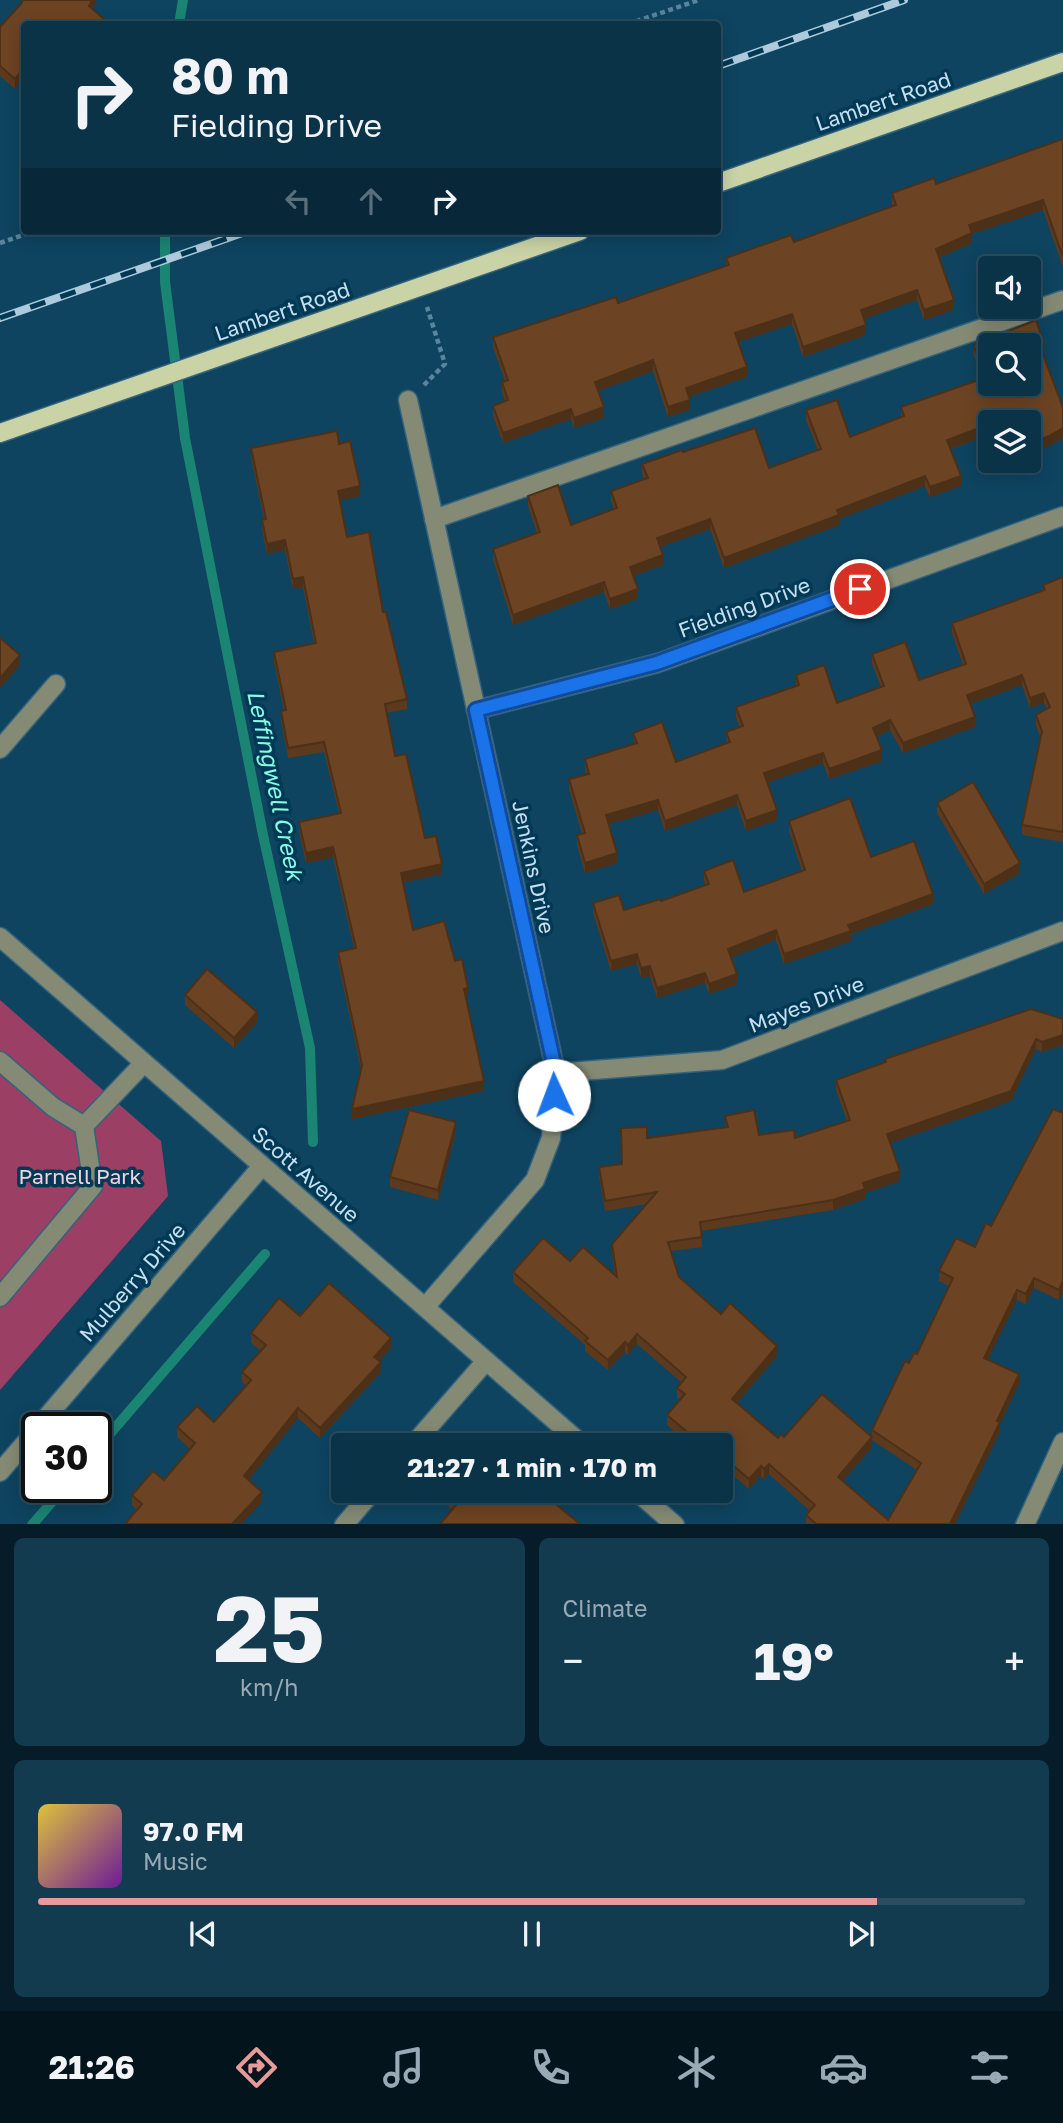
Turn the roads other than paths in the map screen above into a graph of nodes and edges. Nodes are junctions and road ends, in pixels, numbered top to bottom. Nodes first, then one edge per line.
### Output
1 (1063, 62) edge
2 (721, 182) edge
3 (569, 235) edge
4 (1063, 300) edge
5 (408, 400) road end
6 (0, 433) edge
7 (1063, 516) edge
8 (434, 519) junction
9 (56, 684) dead end
10 (476, 710) junction
11 (0, 749) edge
12 (1063, 931) edge
13 (0, 937) edge
14 (0, 1061) edge
15 (144, 1063) junction
16 (556, 1073) junction
17 (84, 1126) junction
18 (262, 1166) junction
19 (0, 1297) edge
20 (426, 1307) junction
21 (486, 1361) junction
22 (51, 1412) edge
23 (423, 1433) edge
24 (569, 1433) edge
25 (1063, 1442) edge
26 (21, 1447) edge
27 (0, 1472) edge
28 (362, 1503) edge
29 (650, 1503) edge
30 (344, 1524) edge
31 (675, 1524) edge
32 (1025, 1524) edge

1 - 2 main road, Lambert Road
3 - 6 main road, Lambert Road
4 - 8 street
5 - 8 street, Jenkins Drive
7 - 10 street, Fielding Drive
8 - 10 street, Jenkins Drive
9 - 11 street
10 - 16 street, Jenkins Drive
12 - 16 street, Mayes Drive
13 - 15 street, Scott Avenue
14 - 17 street
15 - 17 street
15 - 18 street, Scott Avenue
16 - 20 street, Jenkins Drive
17 - 19 street
18 - 20 street, Scott Avenue
18 - 22 street, Mulberry Drive
20 - 21 street, Scott Avenue
21 - 23 street
21 - 24 street, Scott Avenue
25 - 32 street
26 - 27 street, Mulberry Drive
28 - 30 street
29 - 31 street

